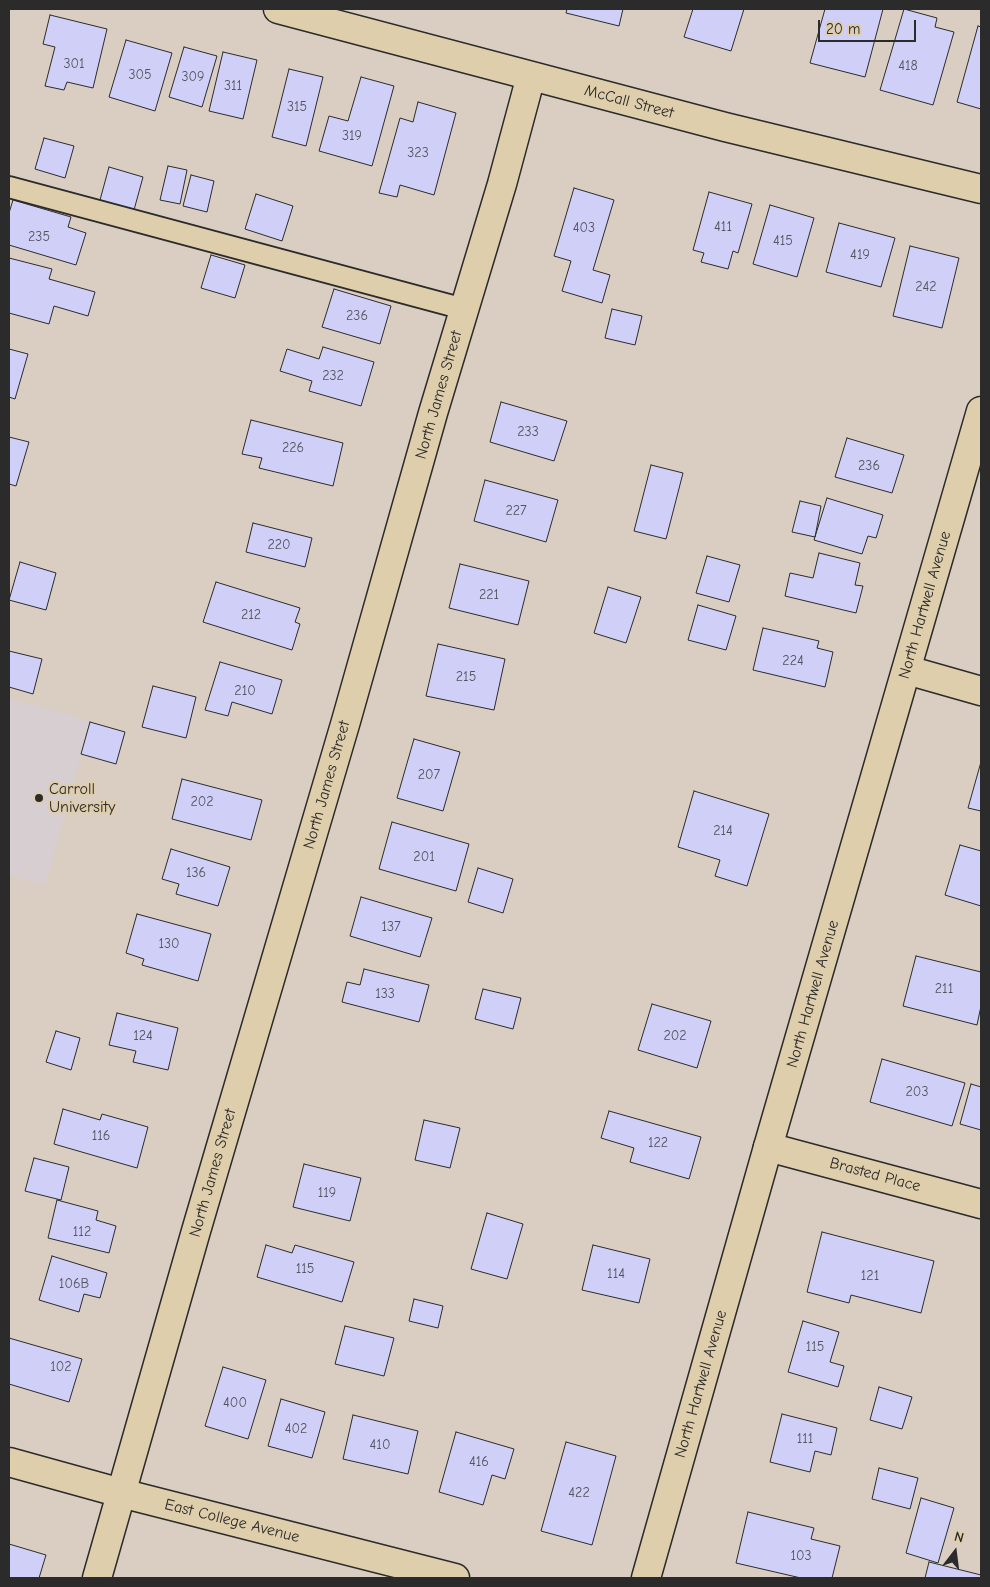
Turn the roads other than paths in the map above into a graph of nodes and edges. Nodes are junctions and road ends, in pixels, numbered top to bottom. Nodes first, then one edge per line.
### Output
1 (278, 9) edge
2 (530, 76) junction
3 (9, 187) edge
4 (981, 189) edge
5 (464, 309) junction
6 (981, 411) edge
7 (907, 670) junction
8 (981, 692) edge
9 (768, 1147) junction
10 (981, 1204) edge
11 (9, 1462) edge
12 (121, 1493) junction
13 (97, 1578) edge
14 (455, 1578) edge
15 (646, 1578) edge

1 - 2 street, McCall Street
2 - 4 street, McCall Street
2 - 5 street, North James Street
3 - 5 lane
5 - 12 street, North James Street
6 - 7 street, North Hartwell Avenue
7 - 8 street
7 - 9 street, North Hartwell Avenue
9 - 10 street, Brasted Place
9 - 15 street, North Hartwell Avenue
11 - 12 street, East College Avenue
12 - 13 street, North James Street
12 - 14 street, East College Avenue

